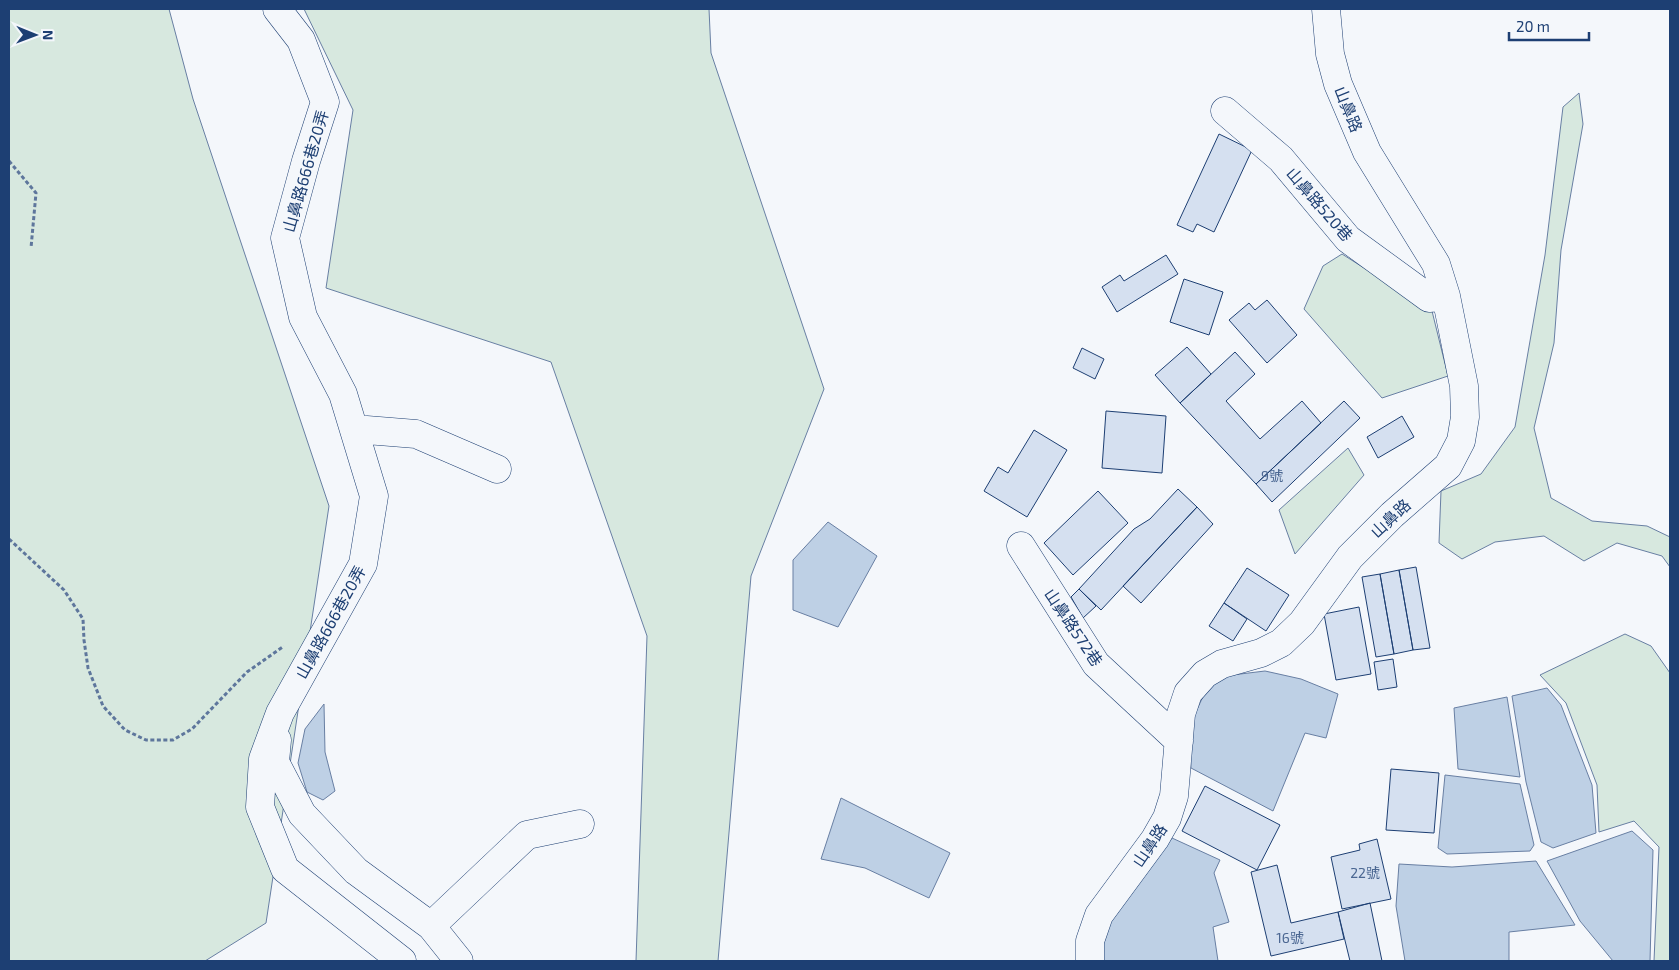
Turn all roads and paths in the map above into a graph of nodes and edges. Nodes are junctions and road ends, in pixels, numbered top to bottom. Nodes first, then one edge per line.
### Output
1 (277, 9) edge
2 (1326, 9) edge
3 (1225, 111) dead end
4 (9, 161) edge
5 (31, 248) dead end
6 (1446, 296) junction
7 (354, 429) junction
8 (497, 469) dead end
9 (9, 539) edge
10 (1021, 546) dead end
11 (290, 642) dead end
12 (280, 713) junction
13 (1179, 741) junction
14 (580, 824) dead end
15 (431, 926) junction
16 (402, 961) edge
17 (459, 961) edge
18 (1090, 961) edge

1 - 7 street, 山鼻路666巷20弄
2 - 6 street, 山鼻路
3 - 6 street, 山鼻路520巷
4 - 5 path
6 - 13 street, 山鼻路
7 - 8 street
7 - 12 street, 山鼻路666巷20弄
9 - 11 path
10 - 13 street, 山鼻路572巷
12 - 15 street
12 - 16 street, 山鼻路666巷20弄
13 - 18 street, 山鼻路
14 - 15 street
15 - 17 street

